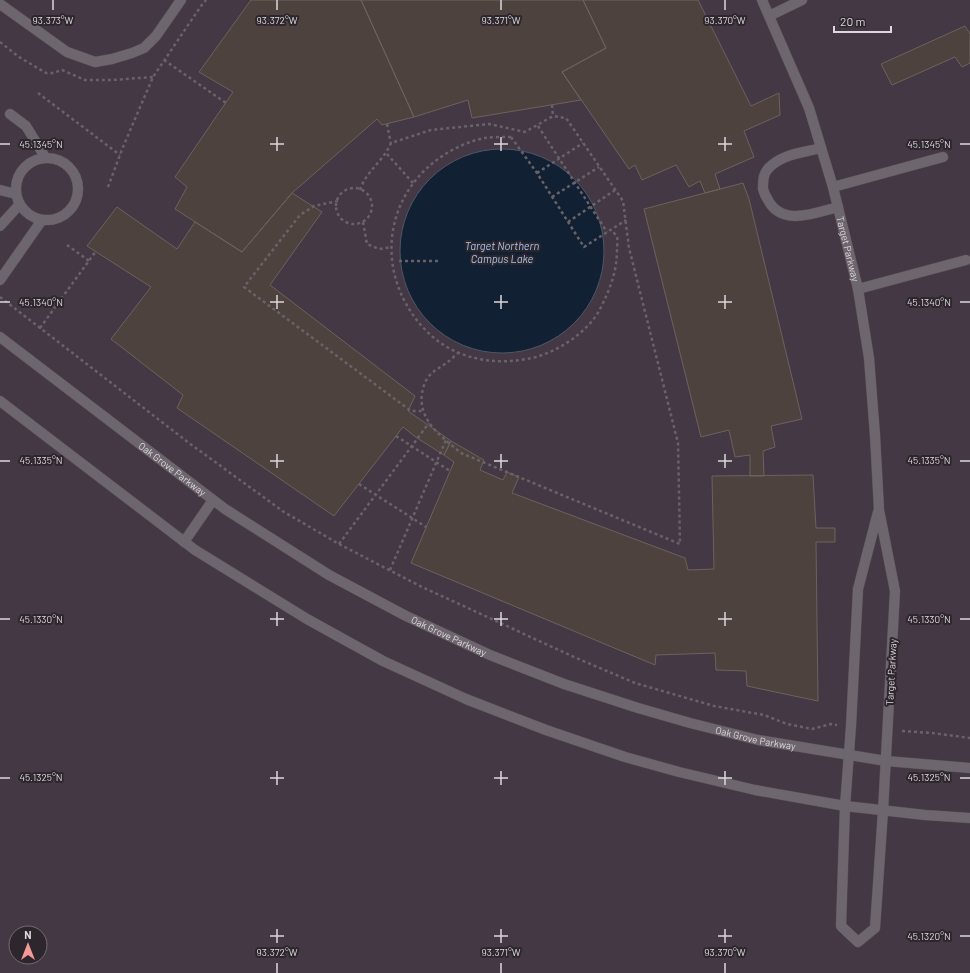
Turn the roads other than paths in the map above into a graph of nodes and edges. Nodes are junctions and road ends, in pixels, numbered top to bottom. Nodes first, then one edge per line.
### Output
1 (181, 0) edge
2 (762, 0) edge
3 (802, 0) edge
4 (0, 4) edge
5 (769, 16) junction
6 (10, 114) dead end
7 (821, 148) junction
8 (45, 157) junction
9 (943, 157) dead end
10 (833, 187) junction
11 (0, 190) edge
12 (16, 194) junction
13 (20, 204) junction
14 (838, 207) junction
15 (42, 220) junction
16 (0, 226) edge
17 (966, 260) dead end
18 (0, 280) edge
19 (858, 289) junction
20 (0, 337) edge
21 (0, 401) edge
22 (213, 500) junction
23 (879, 510) junction
24 (184, 542) junction
25 (849, 756) junction
26 (886, 760) junction
27 (970, 768) edge
28 (845, 806) junction
29 (883, 811) junction
30 (970, 818) edge

1 - 4 street
2 - 5 street, Target Parkway
3 - 5 street
5 - 7 street, Target Parkway
6 - 8 street
7 - 10 street, Target Parkway
7 - 14 street
8 - 12 street
8 - 15 street
9 - 10 street
10 - 14 street, Target Parkway
11 - 12 street
12 - 13 street
13 - 15 street
13 - 16 street
14 - 19 street, Target Parkway
15 - 18 street
17 - 19 street
19 - 23 street, Target Parkway
20 - 22 street, Oak Grove Parkway
21 - 24 street
22 - 24 street
22 - 25 street, Oak Grove Parkway
23 - 25 street, Target Parkway
23 - 26 street, Target Parkway
24 - 28 street
25 - 26 street, Oak Grove Parkway
25 - 28 street, Target Parkway
26 - 27 street, Oak Grove Parkway
26 - 29 street, Target Parkway
28 - 29 street
28 - 29 street, Target Parkway
29 - 30 street

